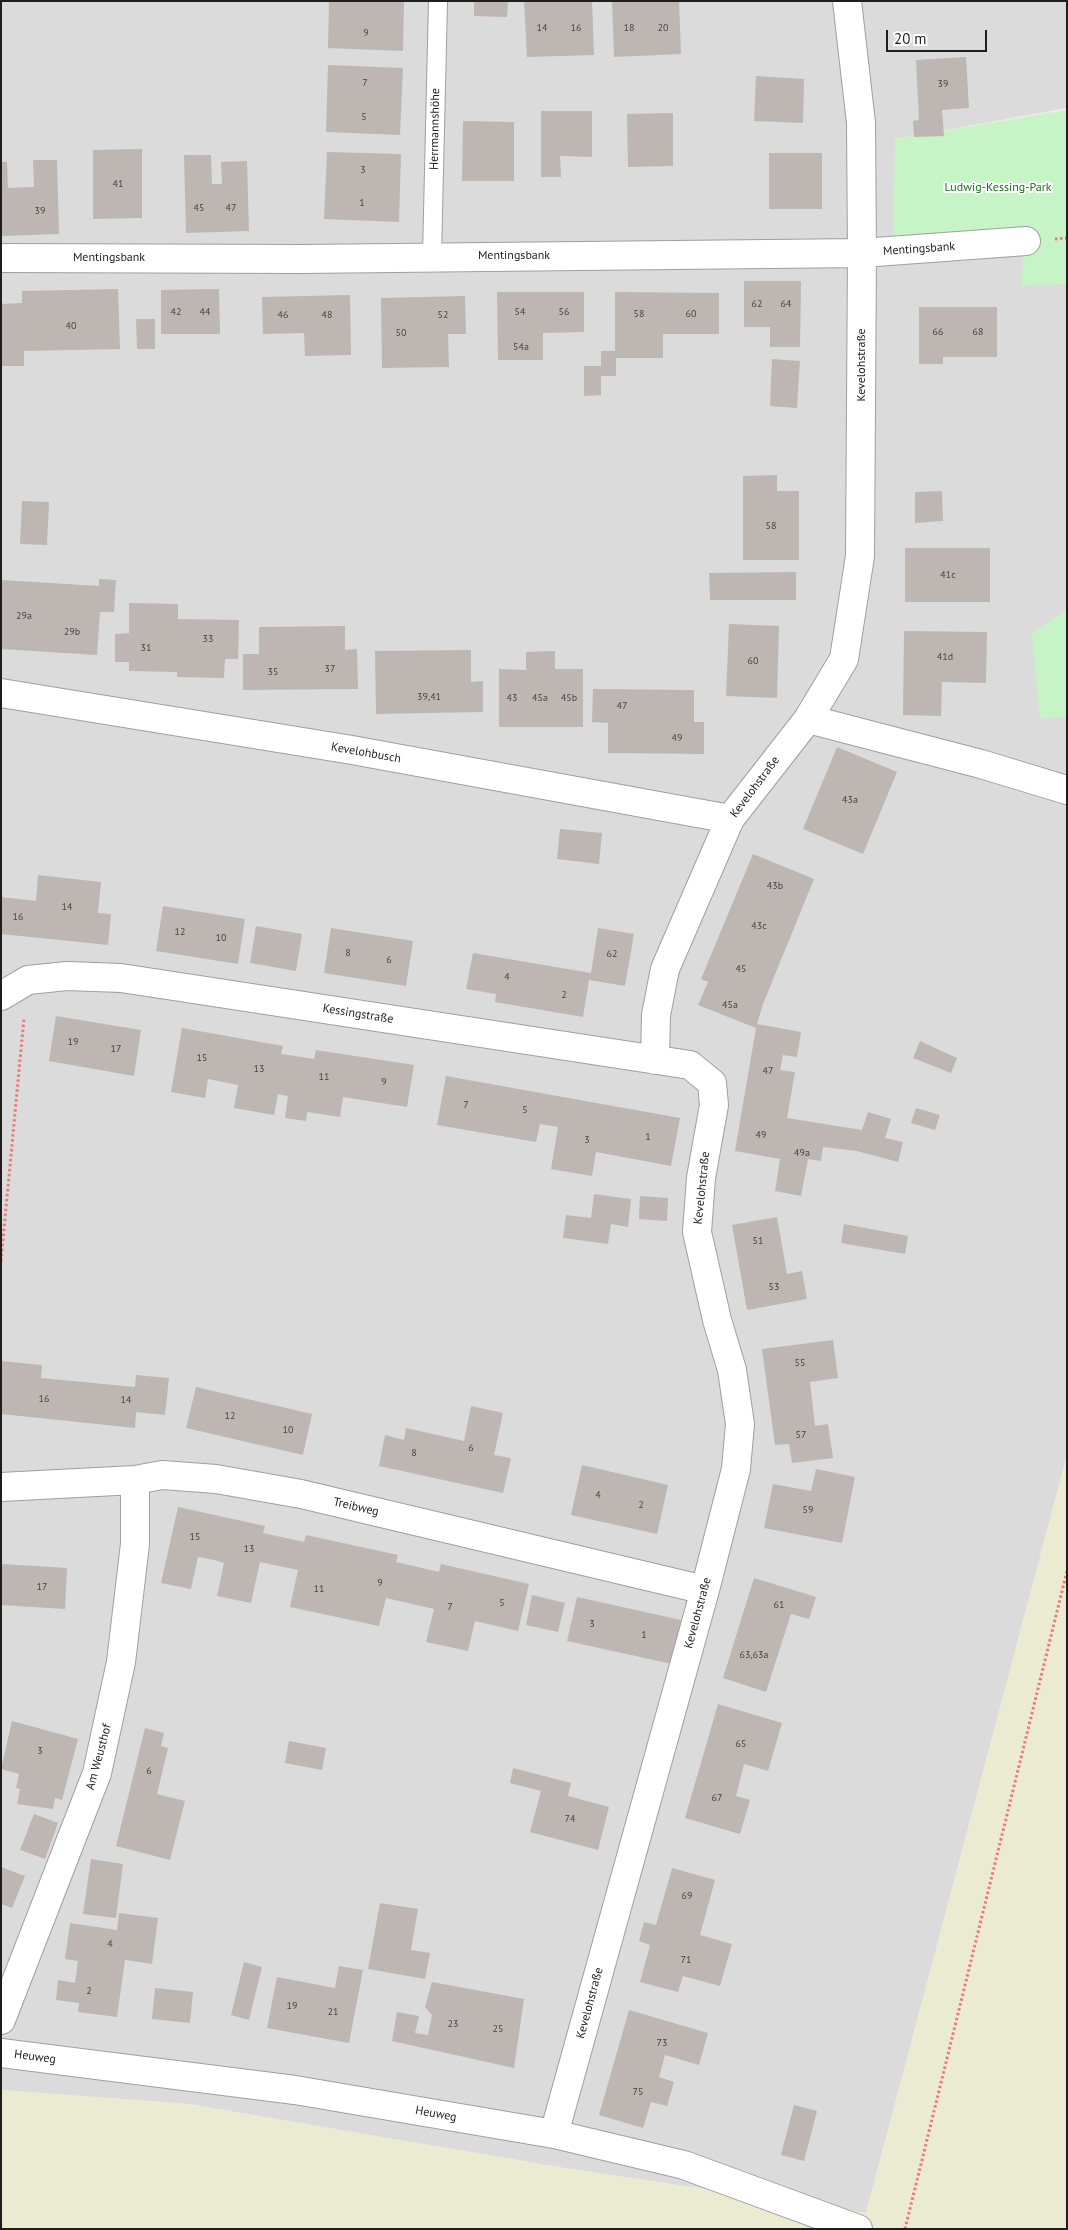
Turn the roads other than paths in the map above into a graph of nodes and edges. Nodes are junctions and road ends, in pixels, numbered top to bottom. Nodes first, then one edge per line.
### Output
1 (438, 1) edge
2 (847, 1) edge
3 (1026, 241) dead end
4 (862, 253) junction
5 (432, 256) junction
6 (1, 258) edge
7 (1, 693) edge
8 (808, 719) junction
9 (1067, 790) edge
10 (730, 819) junction
11 (1, 996) edge
12 (655, 1060) junction
13 (712, 1083) joint
14 (135, 1480) junction
15 (1, 1487) edge
16 (704, 1590) junction
17 (1, 2020) edge
18 (1, 2053) edge
19 (554, 2134) junction
20 (858, 2229) edge

1 - 5 lane, Herrmannshöhe
2 - 4 street, Kevelohstraße
3 - 4 street, Mentingsbank
4 - 5 street, Mentingsbank
4 - 8 street, Kevelohstraße
5 - 6 street, Mentingsbank
7 - 10 street, Kevelohbusch
8 - 9 street
8 - 10 street, Kevelohstraße
10 - 12 street, Kevelohstraße
11 - 12 street, Kessingstraße
12 - 13 street, Kessingstraße
13 - 16 street, Kevelohstraße
14 - 15 street, Treibweg
14 - 16 street, Treibweg
14 - 17 street, Am Weusthof
16 - 19 street, Kevelohstraße
18 - 19 street, Heuweg
19 - 20 street, Heuweg

